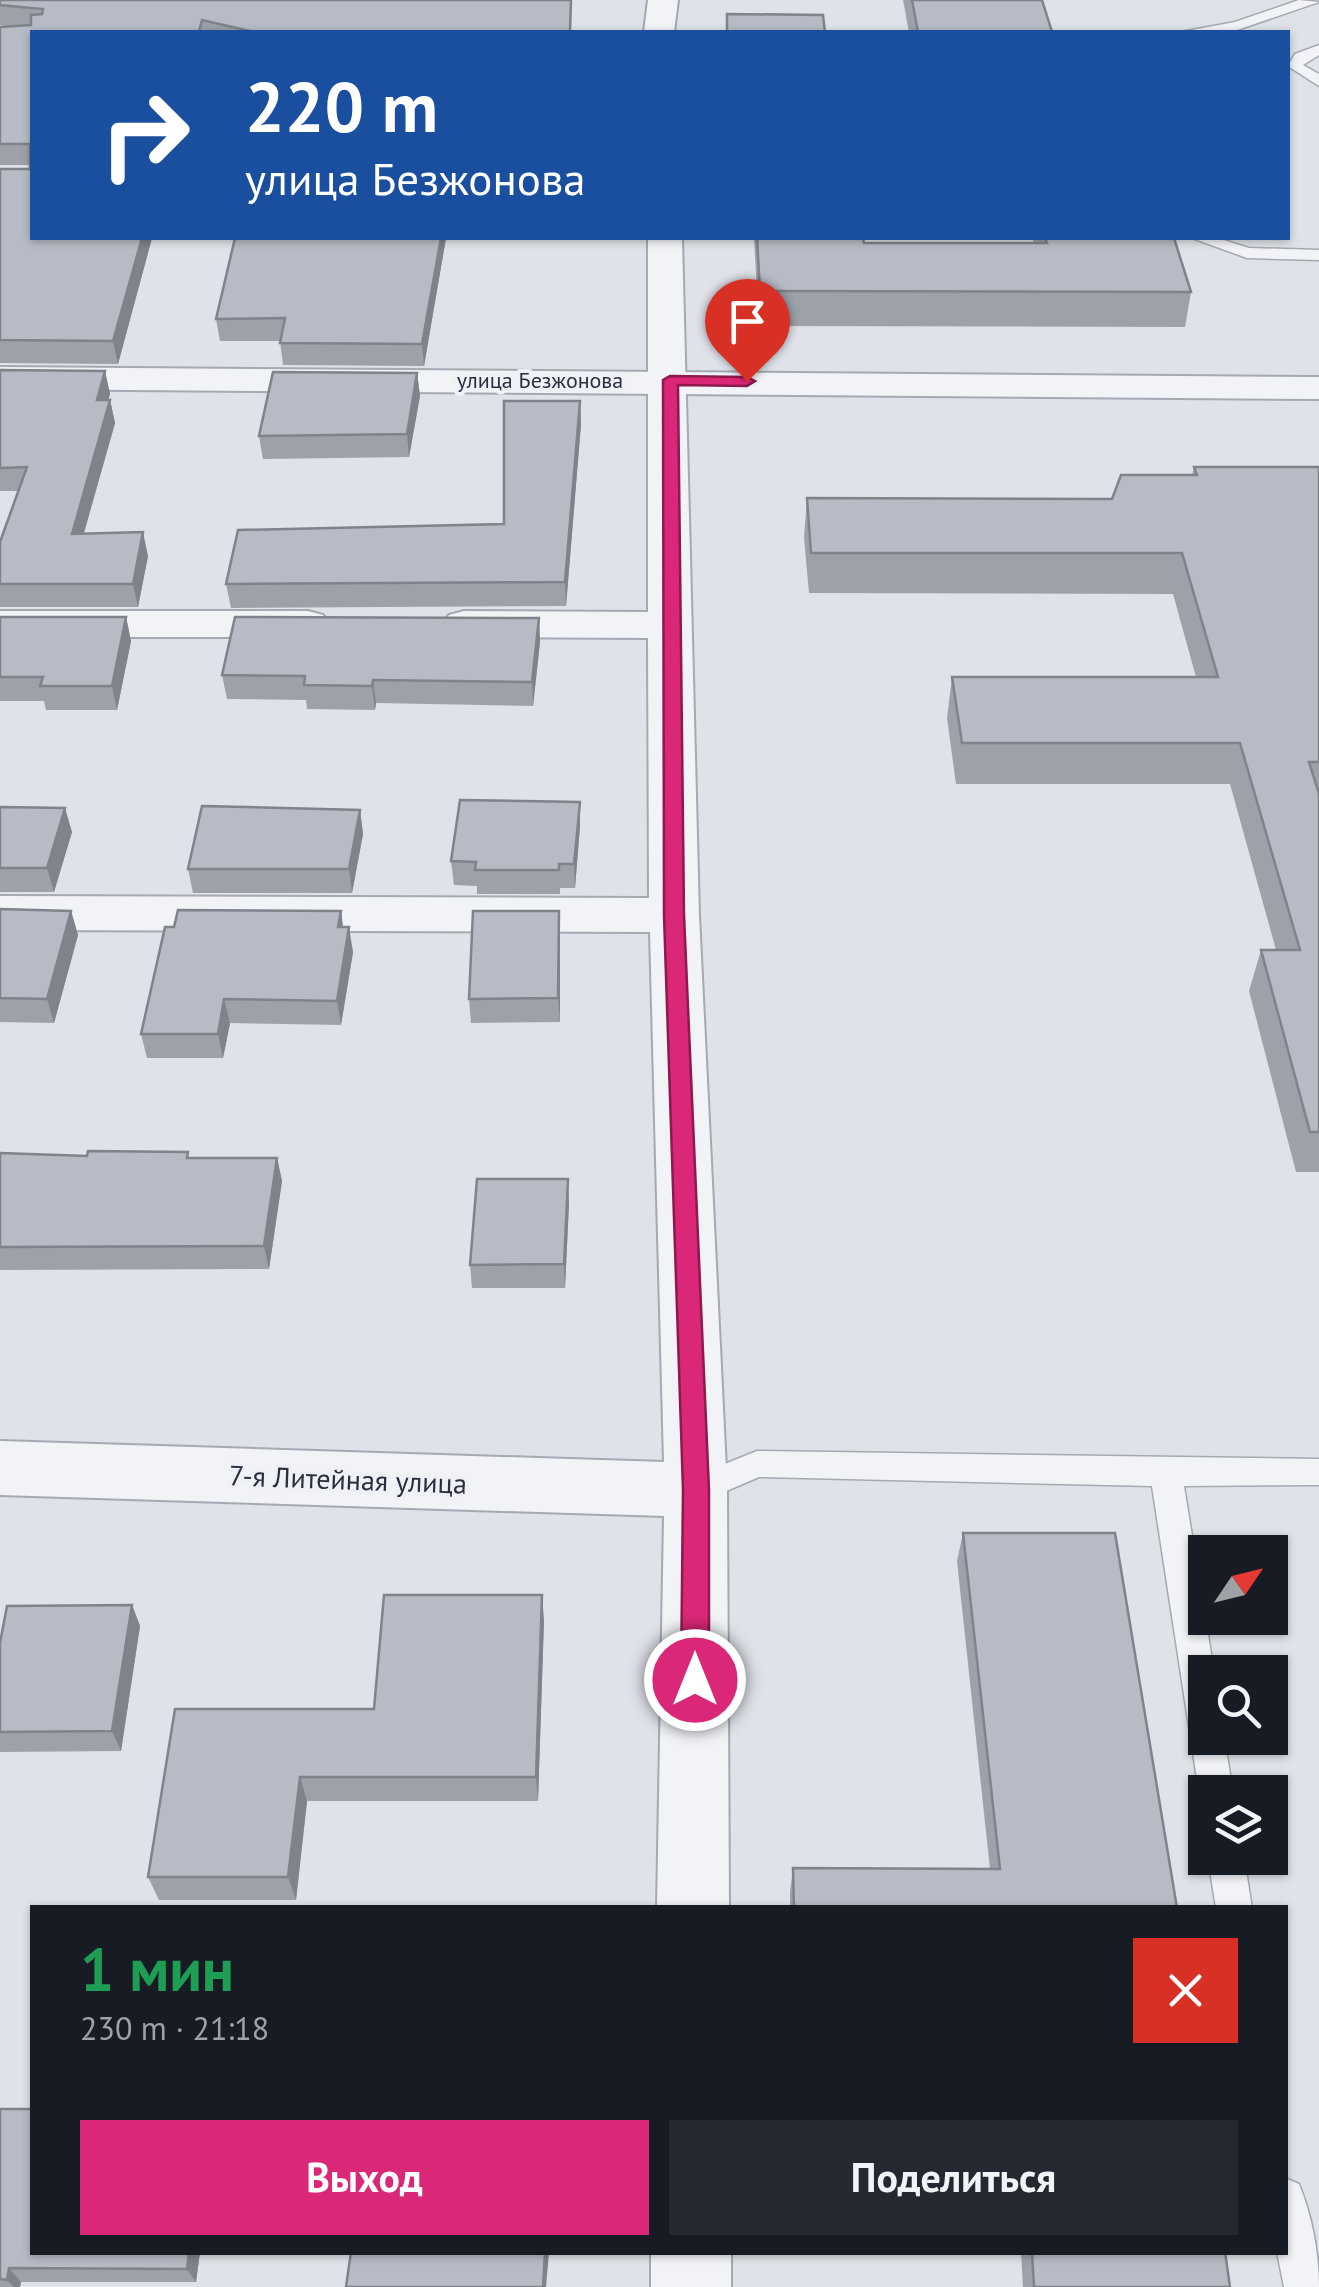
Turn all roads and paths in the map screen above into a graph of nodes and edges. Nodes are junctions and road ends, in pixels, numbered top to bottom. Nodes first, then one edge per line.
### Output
1 (663, 0) edge
2 (1313, 0) edge
3 (660, 30) edge
4 (1205, 30) edge
5 (1319, 50) edge
6 (1319, 81) edge
7 (665, 240) edge
8 (1208, 240) edge
9 (1319, 254) edge
10 (0, 378) edge
11 (670, 380) junction
12 (1319, 388) edge
13 (0, 624) edge
14 (355, 624) edge
15 (414, 624) edge
16 (671, 625) junction
17 (0, 913) edge
18 (674, 915) junction
19 (0, 1468) edge
20 (1166, 1472) junction
21 (1319, 1472) edge
22 (696, 1490) junction
23 (1194, 1655) edge
24 (1229, 1875) edge
25 (693, 1905) edge
26 (1234, 1905) edge
27 (1288, 2212) edge
28 (691, 2255) edge
29 (691, 2287) edge
30 (1304, 2287) edge

1 - 3 street
2 - 4 lane
5 - 6 lane
7 - 11 street
8 - 9 lane
10 - 11 street, улица Безжонова
11 - 12 street, улица Безжонова
11 - 16 street
13 - 14 street
15 - 16 street
16 - 18 street
17 - 18 street
18 - 22 street
19 - 22 street, 7-я Литейная улица
20 - 21 lane
20 - 22 lane
20 - 23 lane
22 - 25 street
24 - 26 lane
27 - 30 lane
28 - 29 street

